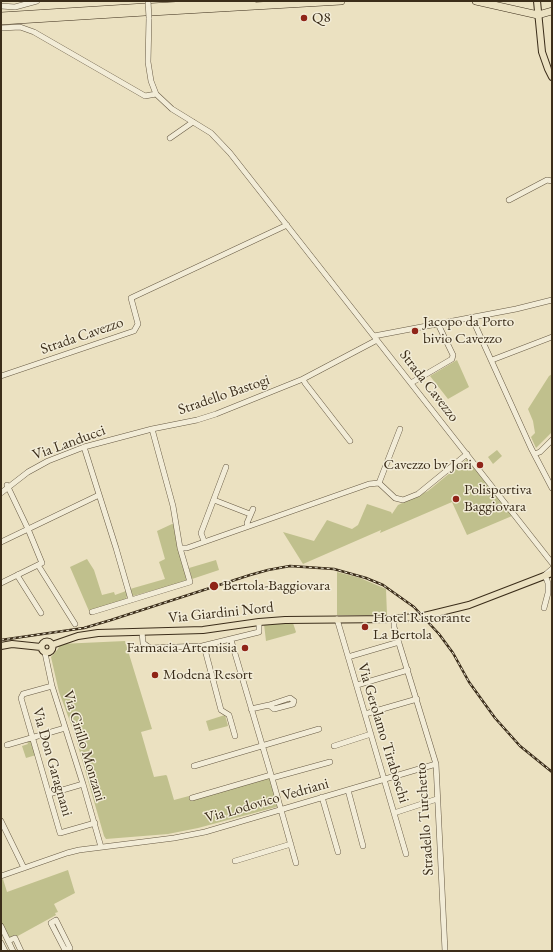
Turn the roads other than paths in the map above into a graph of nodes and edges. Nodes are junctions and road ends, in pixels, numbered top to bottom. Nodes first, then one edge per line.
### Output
1 (37, 1) edge
2 (252, 1) edge
3 (342, 1) edge
4 (476, 1) edge
5 (1, 6) edge
6 (537, 8) edge
7 (148, 10) edge
8 (552, 11) edge
9 (1, 16) edge
10 (1, 21) edge
11 (1, 28) edge
12 (552, 77) edge
13 (156, 94) junction
14 (193, 122) junction
15 (170, 138) dead end
16 (552, 181) edge
17 (509, 200) dead end
18 (287, 225) junction
19 (552, 300) edge
20 (472, 318) junction
21 (438, 324) junction
22 (552, 337) edge
23 (375, 338) junction
24 (492, 360) junction
25 (1, 376) edge
26 (303, 379) junction
27 (411, 383) junction
28 (152, 429) junction
29 (400, 429) dead end
30 (552, 440) edge
31 (350, 441) dead end
32 (84, 447) junction
33 (467, 454) junction
34 (534, 454) junction
35 (226, 467) dead end
36 (379, 483) junction
37 (7, 486) junction
38 (552, 488) edge
39 (1, 493) edge
40 (99, 495) junction
41 (214, 500) junction
42 (248, 526) junction
43 (28, 529) junction
44 (204, 541) junction
45 (1, 542) edge
46 (180, 548) junction
47 (552, 563) edge
48 (40, 564) junction
49 (552, 569) edge
50 (552, 573) edge
51 (17, 575) junction
52 (545, 575) junction
53 (1, 583) edge
54 (131, 600) junction
55 (544, 608) dead end
56 (92, 612) dead end
57 (41, 614) dead end
58 (337, 619) junction
59 (394, 619) junction
60 (259, 622) junction
61 (75, 624) dead end
62 (142, 632) junction
63 (230, 640) junction
64 (399, 642) junction
65 (52, 645) junction
66 (1, 646) edge
67 (204, 646) junction
68 (41, 647) junction
69 (45, 653) junction
70 (348, 657) junction
71 (408, 670) junction
72 (357, 685) junction
73 (52, 686) junction
74 (417, 699) junction
75 (269, 705) dead end
76 (251, 709) junction
77 (365, 714) junction
78 (66, 728) junction
79 (319, 730) dead end
80 (371, 734) junction
81 (235, 736) dead end
82 (33, 738) junction
83 (7, 745) dead end
84 (262, 746) junction
85 (334, 746) dead end
86 (330, 762) dead end
87 (436, 764) junction
88 (194, 766) dead end
89 (272, 777) junction
90 (384, 780) junction
91 (83, 784) junction
92 (348, 790) junction
93 (49, 794) junction
94 (322, 797) junction
95 (192, 798) dead end
96 (437, 799) junction
97 (281, 810) junction
98 (394, 813) junction
99 (1, 821) edge
100 (95, 823) junction
101 (291, 844) junction
102 (363, 846) dead end
103 (101, 847) junction
104 (338, 852) dead end
105 (406, 854) dead end
106 (235, 861) dead end
107 (296, 863) dead end
108 (24, 868) junction
109 (1, 876) edge
110 (1, 926) edge
111 (5, 939) edge
112 (1, 943) edge
113 (5, 951) edge
114 (13, 951) edge
115 (21, 951) edge
116 (65, 951) edge
117 (445, 951) edge

1 - 5 street
2 - 7 highway
3 - 7 highway
4 - 6 highway
6 - 8 highway
6 - 12 main road
7 - 9 highway
7 - 10 highway
7 - 13 street, Strada Cavezzo
11 - 13 street
13 - 14 street, Strada Cavezzo
14 - 15 street
14 - 18 street, Strada Cavezzo
16 - 17 street
18 - 23 street, Strada Cavezzo
18 - 25 street, Strada Cavezzo
19 - 20 street, Stradello Bastogi
20 - 21 street, Stradello Bastogi
20 - 24 street
21 - 23 street, Stradello Bastogi
21 - 27 street
22 - 24 street
23 - 26 street, Stradello Bastogi
23 - 27 street, Strada Cavezzo
24 - 34 street
26 - 28 street, Stradello Bastogi
26 - 31 street
27 - 33 street, Strada Cavezzo
28 - 32 street, Via Landucci
28 - 46 street
29 - 36 street
30 - 34 street
32 - 37 street, Via Landucci
32 - 40 street
33 - 36 street
33 - 47 street, Strada Cavezzo
34 - 38 street
35 - 41 street
36 - 42 street
37 - 39 street, Via Landucci
37 - 43 street
40 - 43 street
40 - 54 street
41 - 42 street
41 - 44 street
42 - 44 street
43 - 45 street
43 - 48 street
44 - 46 street
46 - 54 street
48 - 51 street
48 - 61 street
49 - 52 street
50 - 52 main road, Via Giardini Nord
51 - 53 street
51 - 57 street
52 - 55 street
52 - 59 main road, Via Giardini Nord
54 - 56 street
58 - 59 main road, Via Giardini Nord
58 - 60 main road, Via Giardini Nord
58 - 70 street, Via Gerolamo Tiraboschi
59 - 64 street, Stradello Turchetto
60 - 62 main road, Via Giardini Nord
60 - 63 street
62 - 65 main road, Via Giardini Nord
62 - 67 street
63 - 67 street
63 - 76 street
64 - 70 street
64 - 71 street, Stradello Turchetto
65 - 68 main road, Via Giardini Nord
65 - 69 main road, Via Giardini Nord
66 - 68 main road, Via Giardini Nord
67 - 81 street
68 - 69 main road
69 - 73 street, Via Cirillo Monzani
70 - 72 street, Via Gerolamo Tiraboschi
71 - 72 street
71 - 74 street, Stradello Turchetto
72 - 77 street, Via Gerolamo Tiraboschi
73 - 78 street, Via Cirillo Monzani
73 - 82 street, Via Don Garagnani
74 - 77 street
74 - 87 street, Stradello Turchetto
75 - 76 street
76 - 84 street
77 - 80 street, Via Gerolamo Tiraboschi
78 - 82 street
78 - 91 street, Via Cirillo Monzani
79 - 84 street
80 - 85 street
80 - 90 street, Via Gerolamo Tiraboschi
82 - 83 street
82 - 93 street, Via Don Garagnani
84 - 88 street
84 - 89 street
86 - 89 street
87 - 90 street, Via Lodovico Vedriani
87 - 96 street, Stradello Turchetto
89 - 95 street
89 - 97 street
90 - 92 street, Via Lodovico Vedriani
90 - 98 street, Via Gerolamo Tiraboschi
91 - 93 street
91 - 100 street, Via Cirillo Monzani
92 - 94 street, Via Lodovico Vedriani
92 - 102 street
93 - 100 street, Via Don Garagnani
94 - 97 street, Via Lodovico Vedriani
94 - 104 street
96 - 98 street
96 - 117 street, Stradello Turchetto
97 - 101 street
97 - 103 street, Via Lodovico Vedriani
98 - 105 street, Via Gerolamo Tiraboschi
99 - 108 street
100 - 103 street, Via Cirillo Monzani
101 - 106 street
101 - 107 street
103 - 108 street, Via Lodovico Vedriani
108 - 109 street, Via Lodovico Vedriani
110 - 111 street
111 - 114 street
111 - 115 street
112 - 113 street
116 - 116 street

